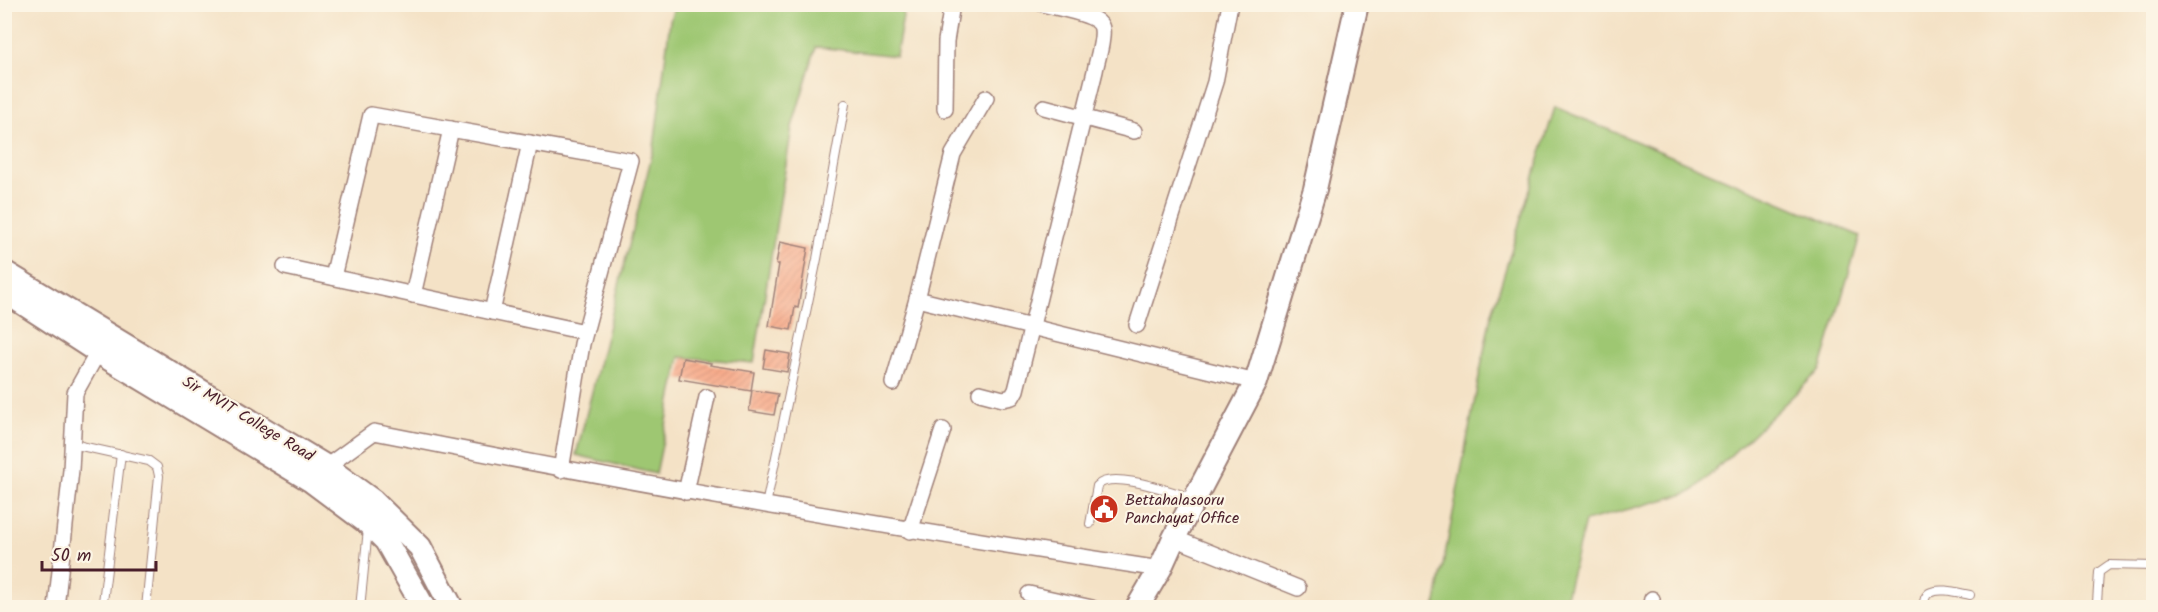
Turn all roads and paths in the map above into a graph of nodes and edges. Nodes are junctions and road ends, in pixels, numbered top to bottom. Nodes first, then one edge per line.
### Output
1 (952, 4) edge
2 (1042, 4) edge
3 (1230, 4) edge
4 (1357, 4) edge
5 (986, 98) dead end
6 (845, 104) dead end
7 (1044, 106) dead end
8 (945, 109) dead end
9 (1083, 118) junction
10 (451, 129) junction
11 (1134, 131) dead end
12 (530, 143) junction
13 (285, 267) dead end
14 (4, 272) edge
15 (333, 278) junction
16 (4, 291) edge
17 (413, 295) junction
18 (916, 299) junction
19 (492, 312) junction
20 (1137, 325) dead end
21 (1031, 328) junction
22 (585, 332) junction
23 (103, 343) junction
24 (893, 382) dead end
25 (1256, 382) junction
26 (980, 393) dead end
27 (707, 397) dead end
28 (943, 430) dead end
29 (72, 444) junction
30 (121, 454) junction
31 (561, 470) junction
32 (318, 473) junction
33 (686, 492) junction
34 (1195, 499) junction
35 (766, 505) junction
36 (369, 524) junction
37 (1090, 524) dead end
38 (910, 531) junction
39 (1174, 538) junction
40 (2154, 566) edge
41 (1160, 569) junction
42 (1298, 588) dead end
43 (1029, 594) dead end
44 (1970, 595) dead end
45 (103, 602) dead end
46 (2097, 603) dead end
47 (1145, 605) edge
48 (56, 608) edge
49 (146, 608) edge
50 (360, 608) edge
51 (424, 608) edge
52 (452, 608) edge
53 (1092, 608) edge
54 (1923, 608) edge

1 - 8 street
2 - 9 street
3 - 20 street
4 - 25 main road
5 - 18 street
6 - 35 lane
7 - 9 street
9 - 11 street
9 - 21 street
10 - 12 street
10 - 15 street
10 - 17 street
12 - 19 street
12 - 22 street
13 - 15 street
14 - 23 main road, Sir MVIT College Road
15 - 17 street
16 - 23 main road, Sir MVIT College Road
17 - 19 street
18 - 21 street
18 - 24 street
19 - 22 street
21 - 25 street
21 - 26 street
22 - 31 street
23 - 29 street
23 - 32 main road, Sir MVIT College Road
25 - 34 main road
27 - 33 street
28 - 38 street
29 - 30 lane
29 - 48 street
30 - 45 lane
30 - 49 lane
31 - 32 street
31 - 33 street
32 - 36 main road, Sir MVIT College Road
32 - 52 main road, Sir MVIT College Road
33 - 35 street
34 - 37 lane
34 - 39 main road
35 - 38 street
36 - 50 lane
36 - 51 main road, Sir MVIT College Road
38 - 41 street
39 - 41 main road
39 - 42 street
40 - 46 lane
41 - 47 main road
43 - 53 street
44 - 54 lane

